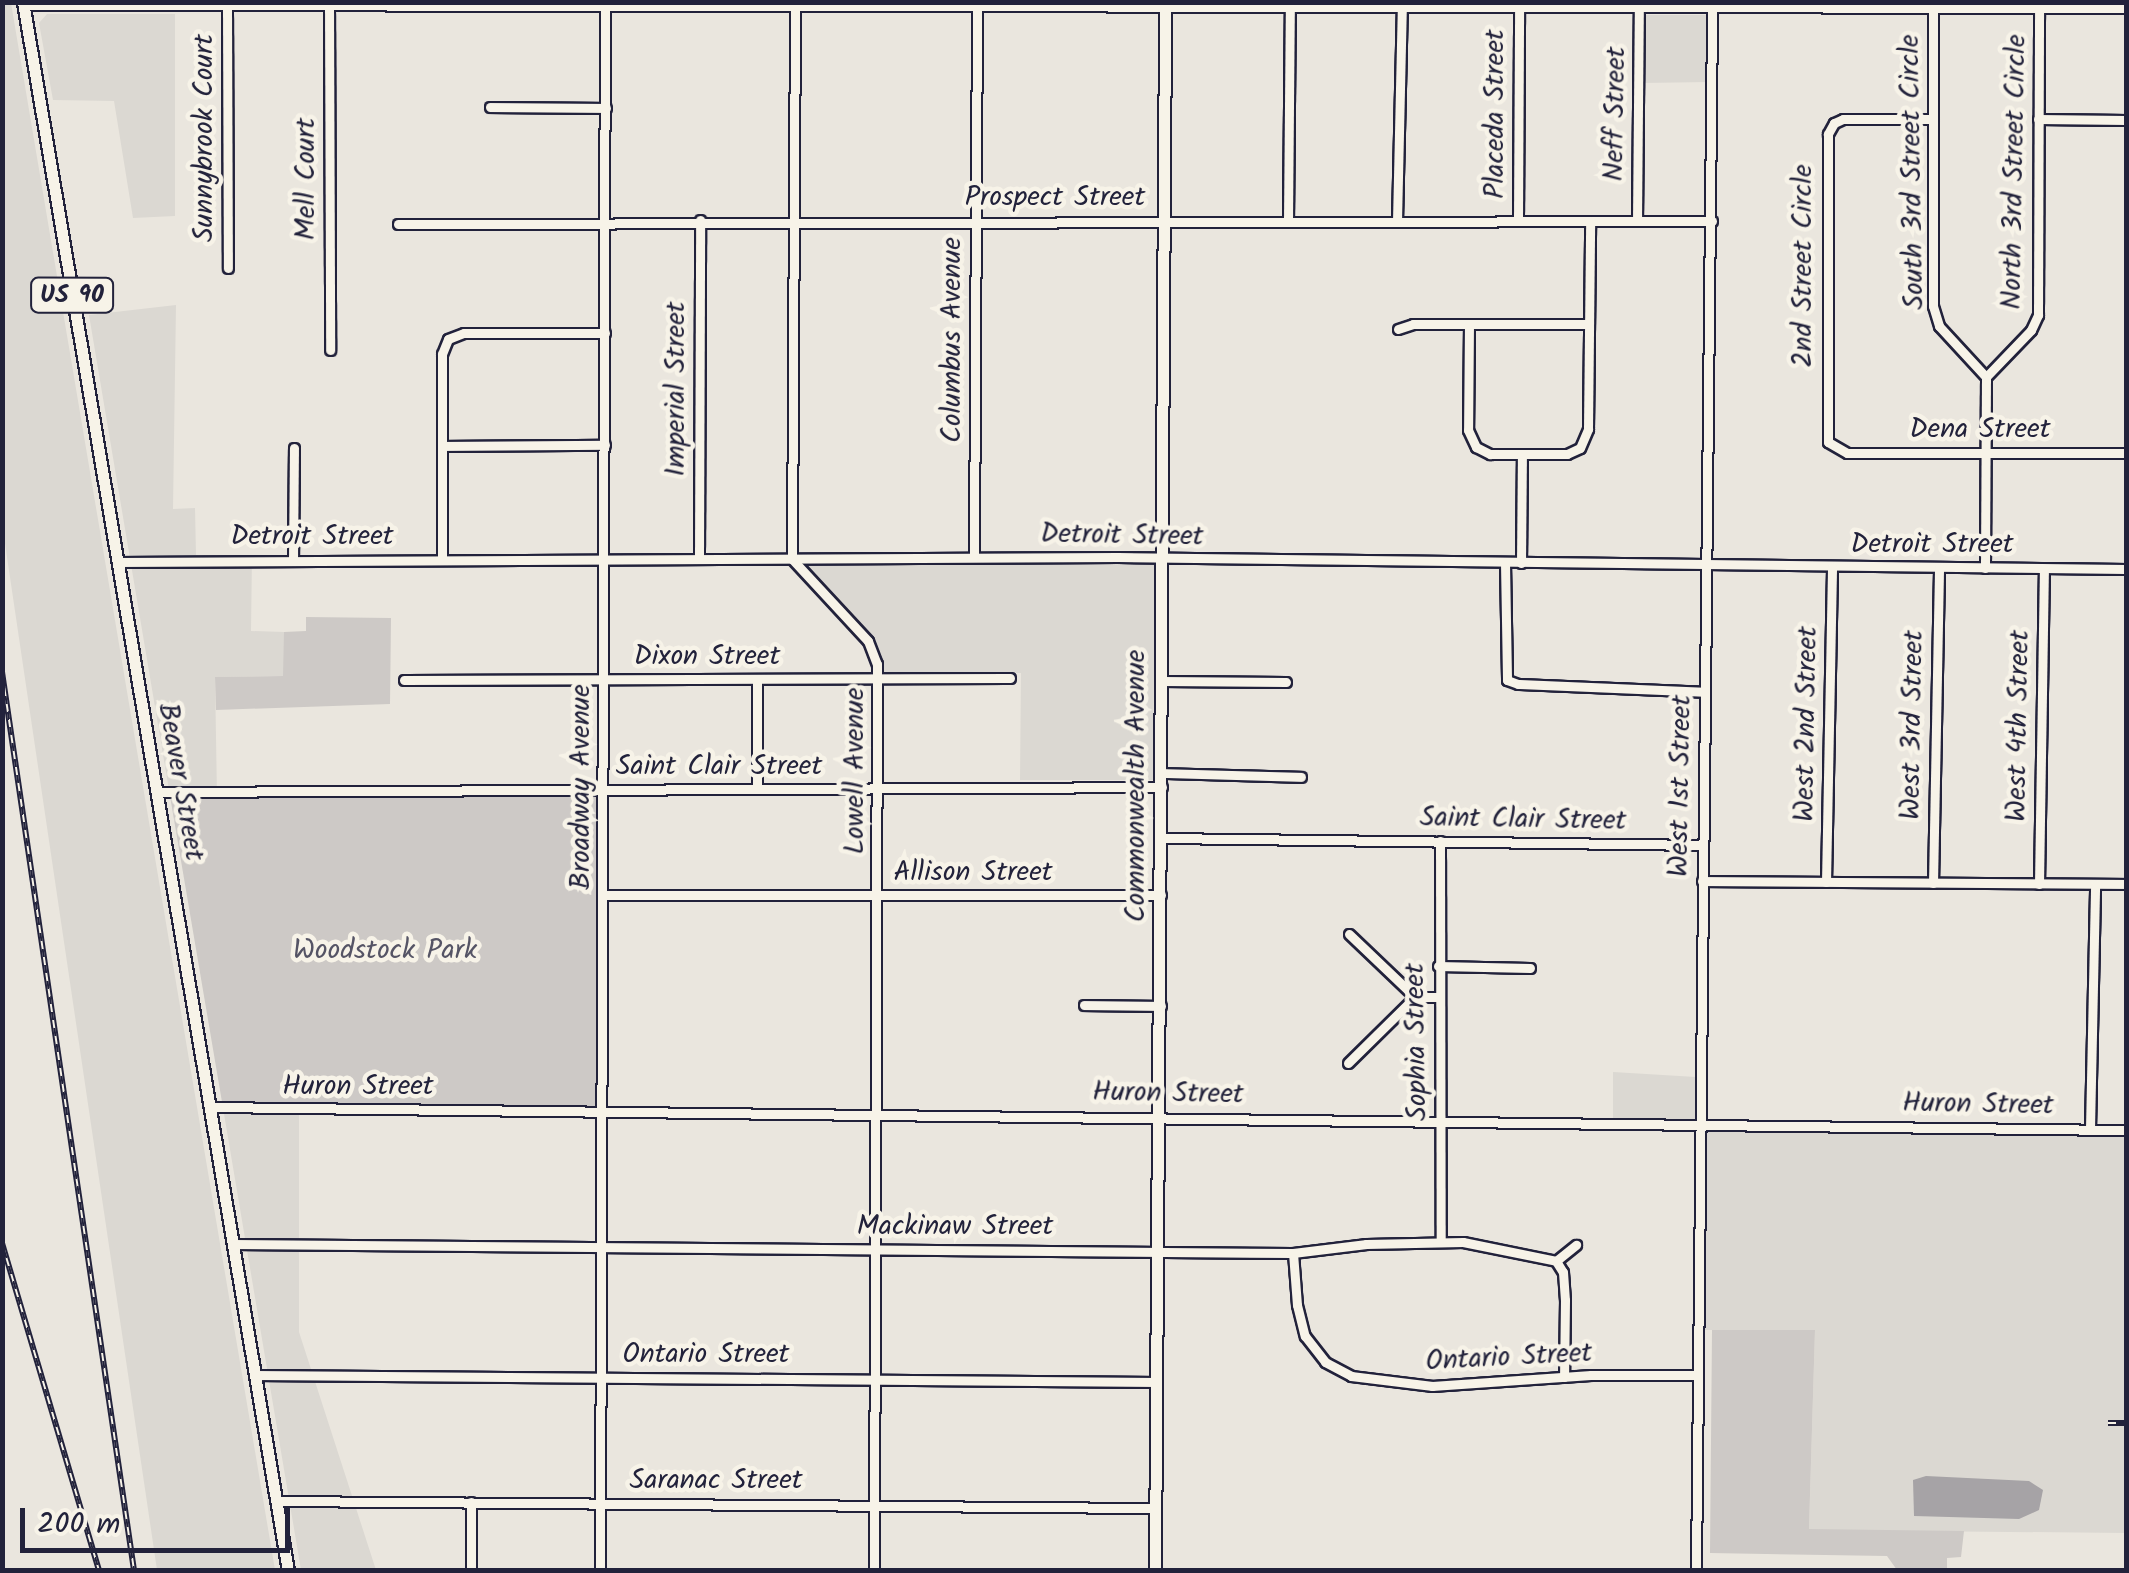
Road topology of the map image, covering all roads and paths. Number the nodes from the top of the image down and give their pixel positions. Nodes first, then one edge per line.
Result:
1 (23, 4) edge
2 (132, 4) edge
3 (240, 4) edge
4 (329, 4) edge
5 (447, 4) edge
6 (605, 4) edge
7 (795, 4) edge
8 (1423, 4) edge
9 (977, 5) edge
10 (1165, 5) edge
11 (1712, 5) edge
12 (1519, 6) junction
13 (227, 7) junction
14 (1290, 7) junction
15 (1402, 7) junction
16 (1639, 8) junction
17 (1933, 8) junction
18 (2039, 8) junction
19 (2126, 8) edge
20 (490, 107) dead end
21 (606, 108) junction
22 (1934, 120) junction
23 (2038, 120) junction
24 (2126, 120) edge
25 (700, 220) junction
26 (1164, 220) junction
27 (1288, 220) junction
28 (606, 221) junction
29 (793, 221) junction
30 (976, 221) junction
31 (1398, 221) junction
32 (1518, 221) junction
33 (1590, 221) junction
34 (1637, 221) junction
35 (1712, 221) junction
36 (398, 224) dead end
37 (228, 268) dead end
38 (1469, 324) junction
39 (1588, 324) junction
40 (1398, 329) dead end
41 (606, 333) junction
42 (330, 350) dead end
43 (1986, 377) junction
44 (605, 444) junction
45 (442, 446) junction
46 (294, 448) dead end
47 (1833, 449) joint
48 (1985, 453) junction
49 (2126, 453) edge
50 (1522, 454) junction
51 (974, 557) junction
52 (606, 558) junction
53 (699, 558) junction
54 (442, 559) junction
55 (792, 559) junction
56 (1163, 559) junction
57 (293, 560) junction
58 (117, 562) junction
59 (1505, 563) junction
60 (1521, 563) junction
61 (1708, 565) junction
62 (1832, 567) junction
63 (1938, 568) junction
64 (1986, 568) junction
65 (2044, 568) junction
66 (2126, 570) edge
67 (878, 678) junction
68 (1010, 678) dead end
69 (604, 679) junction
70 (404, 680) dead end
71 (757, 680) junction
72 (1162, 681) junction
73 (1286, 682) dead end
74 (1705, 692) junction
75 (1301, 777) dead end
76 (1162, 780) junction
77 (879, 788) junction
78 (605, 790) junction
79 (757, 790) junction
80 (156, 792) junction
81 (1162, 838) junction
82 (1440, 842) junction
83 (1703, 845) junction
84 (1702, 881) junction
85 (1826, 882) junction
86 (1933, 883) junction
87 (2039, 884) junction
88 (2095, 884) junction
89 (2126, 884) edge
90 (1161, 894) junction
91 (605, 895) junction
92 (880, 896) junction
93 (1350, 934) dead end
94 (1438, 966) junction
95 (1530, 968) dead end
96 (1415, 997) junction
97 (1438, 997) junction
98 (1084, 1005) dead end
99 (1161, 1006) junction
100 (1348, 1063) dead end
101 (210, 1107) junction
102 (604, 1112) junction
103 (878, 1114) junction
104 (1160, 1116) junction
105 (1439, 1121) junction
106 (1700, 1124) junction
107 (2090, 1130) junction
108 (2126, 1130) edge
109 (1440, 1242) junction
110 (232, 1244) junction
111 (1576, 1245) dead end
112 (603, 1246) junction
113 (878, 1249) junction
114 (1157, 1251) junction
115 (1293, 1253) junction
116 (1556, 1260) junction
117 (255, 1375) junction
118 (1696, 1375) junction
119 (1564, 1376) junction
120 (602, 1377) junction
121 (877, 1379) junction
122 (1157, 1382) junction
123 (276, 1501) junction
124 (471, 1502) junction
125 (601, 1502) junction
126 (875, 1505) junction
127 (1155, 1508) junction
128 (288, 1570) edge
129 (471, 1570) edge
130 (600, 1570) edge
131 (874, 1570) edge
132 (1154, 1570) edge
133 (1696, 1570) edge

1 - 2 street
1 - 58 main road, Beaver Street / US 90
2 - 13 street
3 - 4 street
3 - 13 street
4 - 5 street
4 - 42 street, Mell Court
5 - 6 street
6 - 7 street
6 - 21 street, Broadway Avenue
7 - 9 street
7 - 29 street
8 - 12 street
8 - 15 street
9 - 10 street
9 - 30 street, Columbus Avenue
10 - 14 street
10 - 26 main road, Commonwealth Avenue
11 - 16 street
11 - 17 street
11 - 35 street, West 1st Street
12 - 16 street
12 - 32 street, Placeda Street
13 - 37 street, Sunnybrook Court
14 - 15 street
14 - 27 street
15 - 31 street
16 - 34 street, Neff Street
17 - 18 street
17 - 22 street, South 3rd Street Circle
18 - 19 street
18 - 23 street, North 3rd Street Circle
20 - 21 street
21 - 28 street, Broadway Avenue
22 - 43 street, South 3rd Street Circle
22 - 47 street, 2nd Street Circle
23 - 24 street
23 - 43 street, North 3rd Street Circle
25 - 28 street, Prospect Street
25 - 29 street, Prospect Street
25 - 53 street, Imperial Street
26 - 27 street, Prospect Street
26 - 30 street, Prospect Street
26 - 56 main road, Commonwealth Avenue
27 - 31 street, Prospect Street
28 - 36 street, Prospect Street
28 - 41 street, Broadway Avenue
29 - 30 street, Prospect Street
29 - 55 street
30 - 51 street, Columbus Avenue
31 - 32 street, Prospect Street
32 - 33 street, Prospect Street
33 - 34 street, Prospect Street
33 - 39 street
34 - 35 street, Prospect Street
35 - 61 street, West 1st Street
38 - 39 street
38 - 40 street
38 - 50 street
39 - 50 street
41 - 44 street, Broadway Avenue
41 - 45 street
43 - 48 street
44 - 45 street
44 - 52 street, Broadway Avenue
45 - 54 street
46 - 57 street
47 - 48 street, Dena Street
48 - 49 street, Dena Street
48 - 64 street
50 - 60 street
51 - 55 street, Detroit Street
51 - 56 street, Detroit Street
52 - 53 street, Detroit Street
52 - 54 street, Detroit Street
52 - 69 street, Broadway Avenue
53 - 55 street, Detroit Street
54 - 57 street, Detroit Street
55 - 67 street, Lowell Avenue
56 - 59 street, Detroit Street
56 - 72 main road, Commonwealth Avenue
57 - 58 street, Detroit Street
58 - 80 main road, Beaver Street / US 90
59 - 60 street, Detroit Street
59 - 74 street
60 - 61 street, Detroit Street
61 - 62 street, Detroit Street
61 - 74 street, West 1st Street
62 - 63 street, Detroit Street
62 - 85 street, West 2nd Street
63 - 64 street, Detroit Street
63 - 86 street, West 3rd Street
64 - 65 street, Detroit Street
65 - 66 street, Detroit Street
65 - 87 street, West 4th Street
67 - 68 street, Dixon Street
67 - 71 street, Dixon Street
67 - 77 street, Lowell Avenue
69 - 70 street, Dixon Street
69 - 71 street, Dixon Street
69 - 78 street, Broadway Avenue
71 - 79 street
72 - 73 street
72 - 76 main road, Commonwealth Avenue
74 - 83 street, West 1st Street
75 - 76 street, Saint Clair Street
76 - 77 street, Saint Clair Street
76 - 81 main road, Commonwealth Avenue
77 - 79 street, Saint Clair Street
77 - 92 street, Lowell Avenue
78 - 79 street, Saint Clair Street
78 - 80 street, Saint Clair Street
78 - 91 street, Broadway Avenue
80 - 101 main road, Beaver Street / US 90
81 - 82 street, Saint Clair Street
81 - 90 main road, Commonwealth Avenue
82 - 83 street, Saint Clair Street
82 - 94 street, Sophia Street
83 - 84 street, West 1st Street
84 - 85 street
84 - 106 street, West 1st Street
85 - 86 street
86 - 87 street
87 - 88 street
88 - 89 street
88 - 107 street
90 - 92 street, Allison Street
90 - 99 main road, Commonwealth Avenue
91 - 92 street, Allison Street
91 - 102 street, Broadway Avenue
92 - 103 street, Lowell Avenue
93 - 96 street
94 - 95 street
94 - 97 street, Sophia Street
96 - 97 street
96 - 100 street
97 - 105 street, Sophia Street
98 - 99 street
99 - 104 main road, Commonwealth Avenue
101 - 102 street, Huron Street
101 - 110 main road, Beaver Street / US 90
102 - 103 street, Huron Street
102 - 112 street, Broadway Avenue
103 - 104 street, Huron Street
103 - 113 street, Lowell Avenue
104 - 105 street, Huron Street
104 - 114 main road, Commonwealth Avenue
105 - 106 street, Huron Street
105 - 109 street, Sophia Street
106 - 107 street, Huron Street
106 - 118 street, West 1st Street
107 - 108 street, Huron Street
109 - 115 street, Mackinaw Street
109 - 116 street, Mackinaw Street
110 - 112 street, Mackinaw Street
110 - 117 main road, Beaver Street / US 90
111 - 116 street
112 - 113 street, Mackinaw Street
112 - 120 street, Broadway Avenue
113 - 114 street, Mackinaw Street
113 - 121 street, Lowell Avenue
114 - 115 street, Mackinaw Street
114 - 122 main road, Commonwealth Avenue
115 - 119 street, Ontario Street
116 - 119 street
117 - 120 street, Ontario Street
117 - 123 main road, Beaver Street / US 90
118 - 119 street, Ontario Street
118 - 133 street, West 1st Street
120 - 121 street, Ontario Street
120 - 125 street, Broadway Avenue
121 - 122 street, Ontario Street
121 - 126 street, Lowell Avenue
122 - 127 main road, Commonwealth Avenue
123 - 124 street, Saranac Street
123 - 128 main road, Beaver Street / US 90
124 - 125 street, Saranac Street
124 - 129 street
125 - 126 street, Saranac Street
125 - 130 street, Broadway Avenue
126 - 127 street, Saranac Street
126 - 131 street, Lowell Avenue
127 - 132 main road, Commonwealth Avenue

